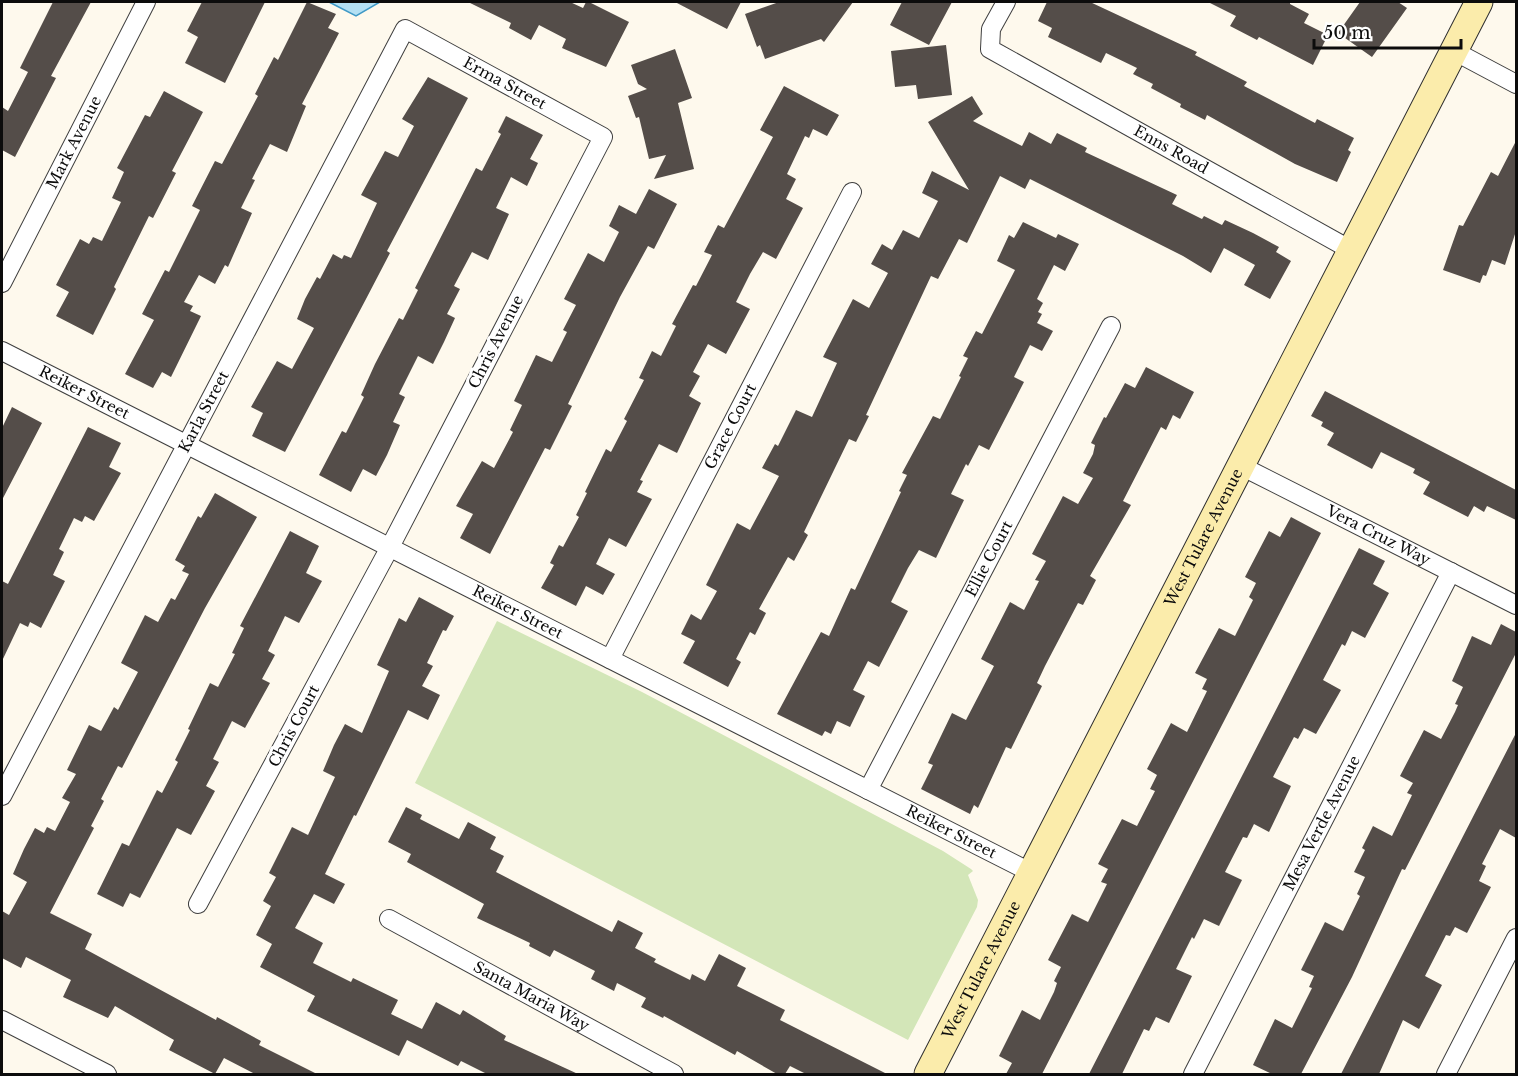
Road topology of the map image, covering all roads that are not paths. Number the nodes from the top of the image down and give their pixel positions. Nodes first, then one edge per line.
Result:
1 (146, 2) edge
2 (1006, 2) edge
3 (1479, 2) edge
4 (405, 29) joint
5 (1454, 51) junction
6 (1516, 84) edge
7 (603, 136) joint
8 (852, 192) dead end
9 (1351, 250) junction
10 (2, 283) edge
11 (1111, 327) dead end
12 (2, 351) edge
13 (187, 445) junction
14 (1241, 465) junction
15 (390, 548) junction
16 (1451, 572) junction
17 (1516, 605) edge
18 (610, 659) junction
19 (868, 790) junction
20 (2, 796) edge
21 (1032, 873) junction
22 (198, 904) dead end
23 (389, 919) dead end
24 (1516, 938) edge
25 (2, 1020) edge
26 (107, 1074) edge
27 (674, 1074) edge
28 (928, 1074) edge
29 (1193, 1074) edge
30 (1446, 1074) edge

1 - 10 street, Mark Avenue
2 - 9 street, Enns Road
3 - 5 street, West Tulare Avenue
4 - 7 street, Erma Street
4 - 13 street, Karla Street
5 - 6 street
5 - 9 street, West Tulare Avenue
7 - 15 street, Chris Avenue
8 - 18 street, Grace Court
9 - 14 street, West Tulare Avenue
11 - 19 street, Ellie Court
12 - 13 street, Reiker Street
13 - 15 street, Reiker Street
13 - 20 street, Karla Street
14 - 16 street, Vera Cruz Way
14 - 21 street, West Tulare Avenue
15 - 18 street, Reiker Street
15 - 22 street, Chris Court
16 - 17 street, Vera Cruz Way
16 - 29 street, Mesa Verde Avenue
18 - 19 street, Reiker Street
19 - 21 street, Reiker Street
21 - 28 street, West Tulare Avenue
23 - 27 street, Santa Maria Way
24 - 30 street
25 - 26 street

